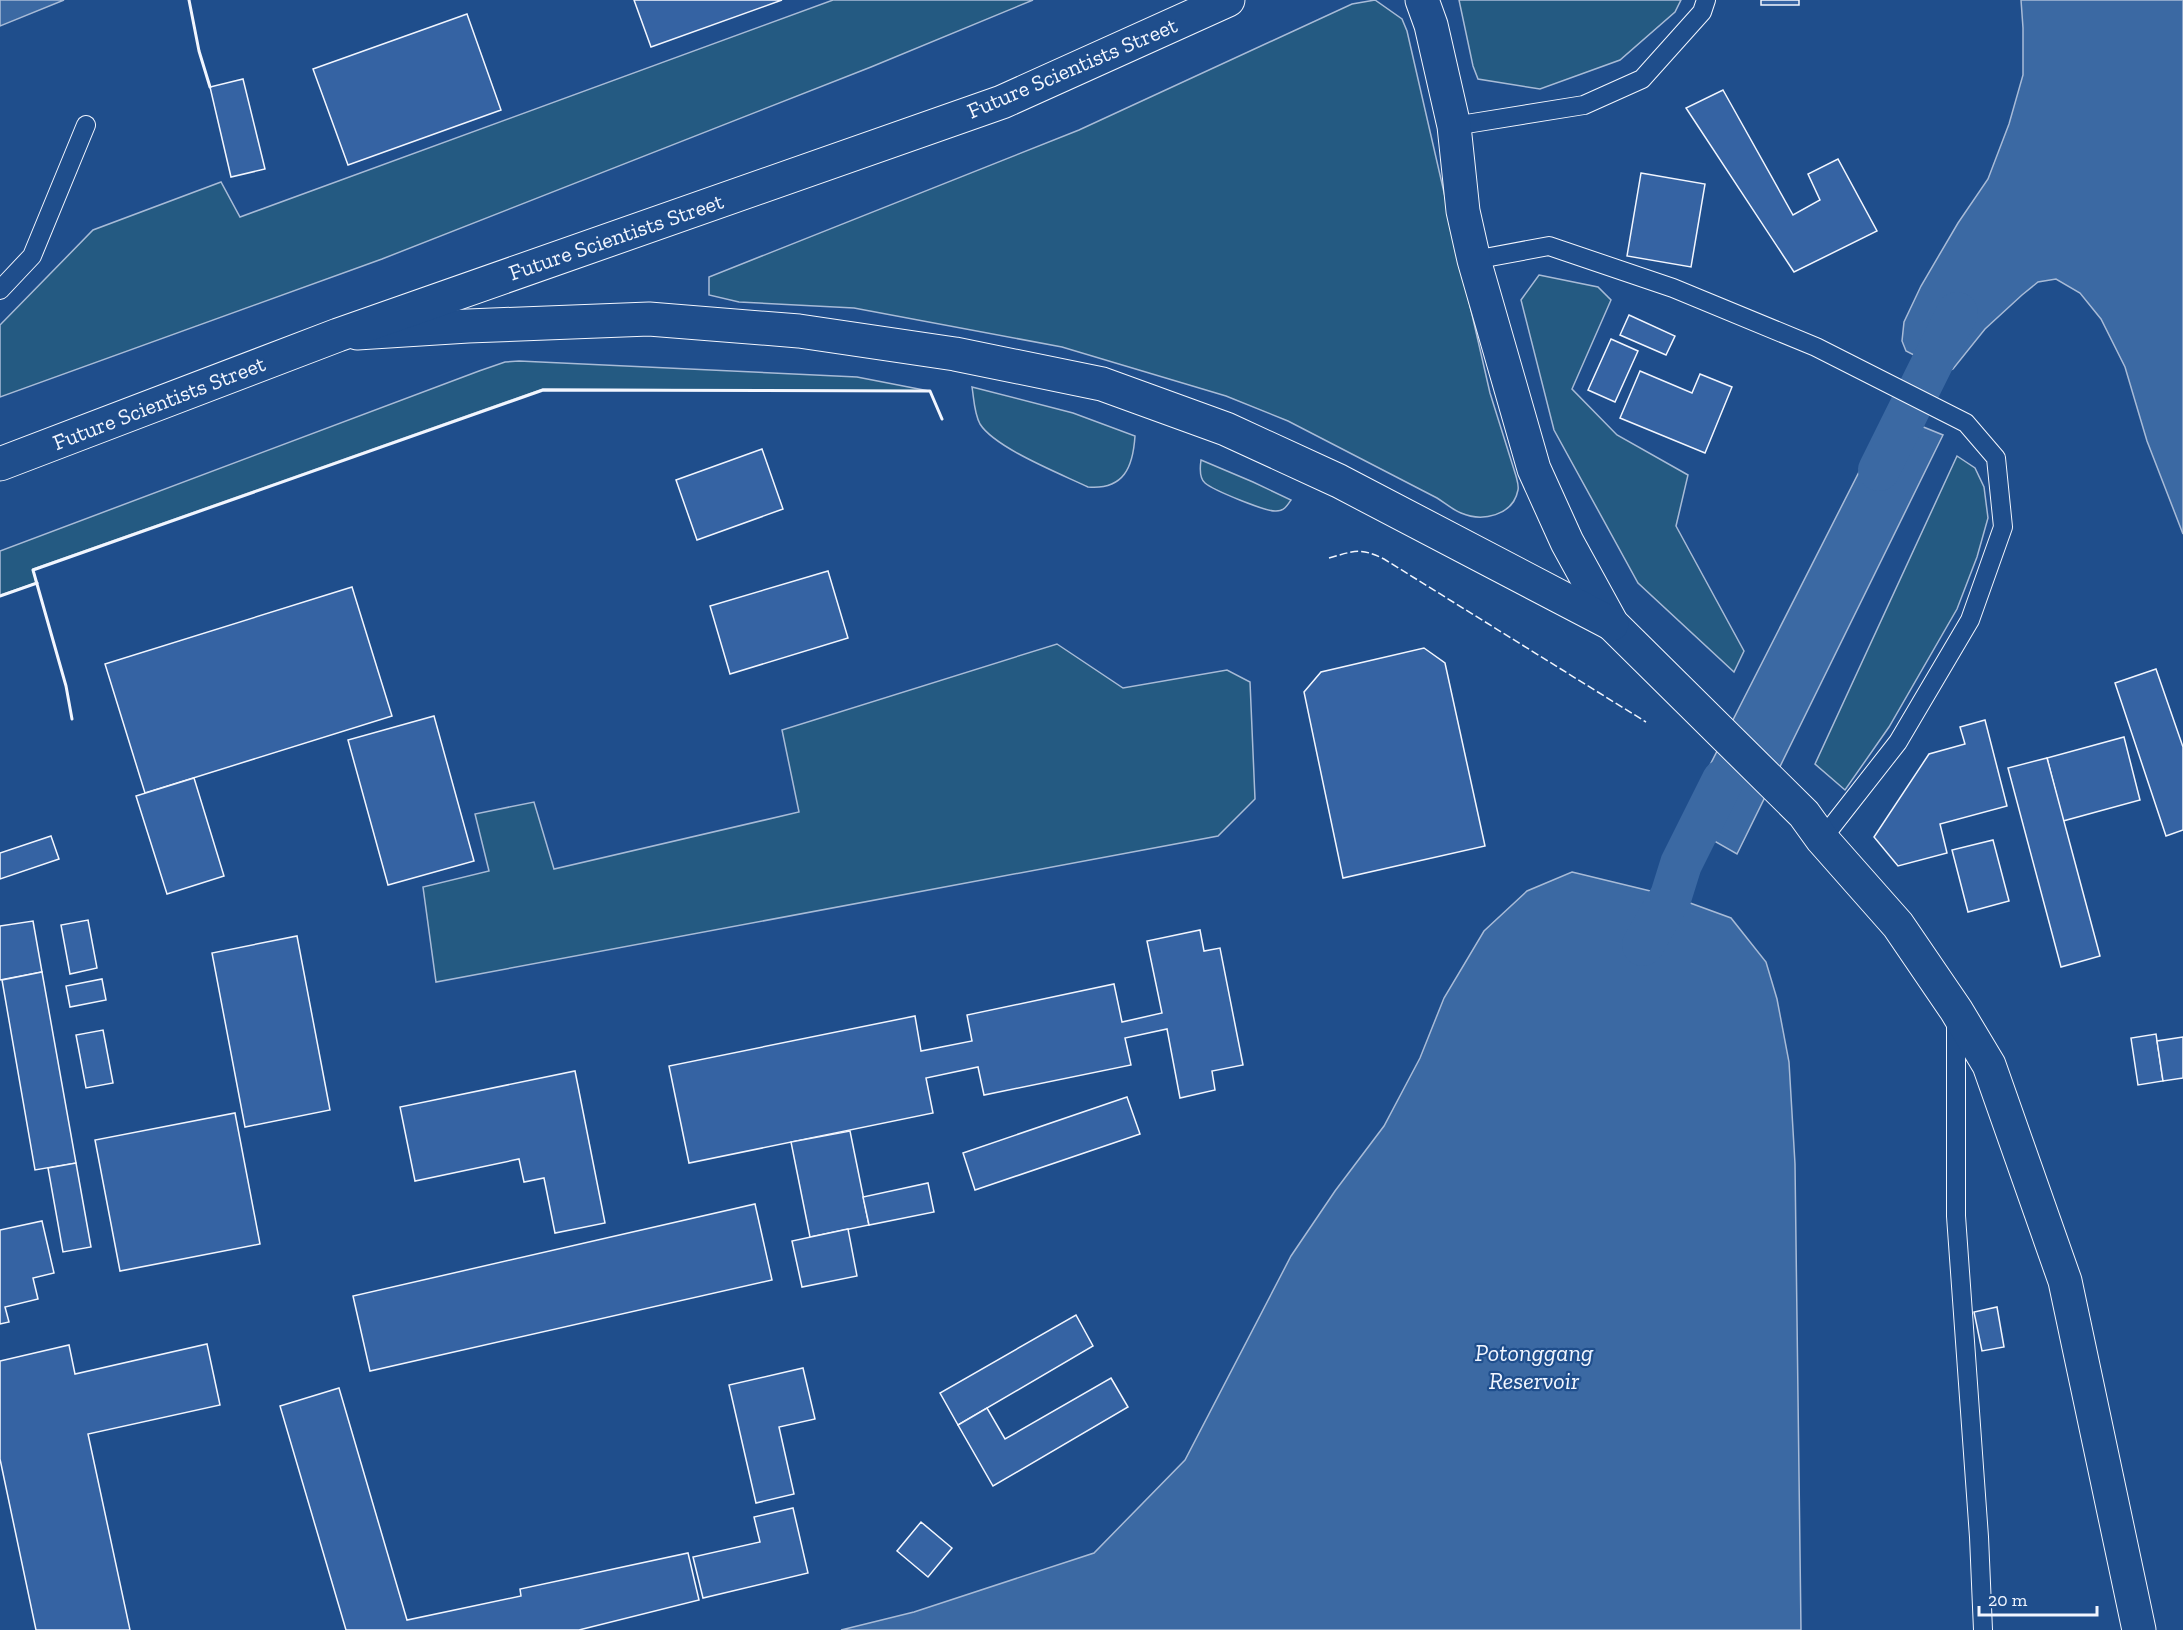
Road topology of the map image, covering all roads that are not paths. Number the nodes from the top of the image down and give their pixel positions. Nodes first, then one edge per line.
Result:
1 (1228, 0) edge
2 (1422, 0) edge
3 (1706, 0) edge
4 (86, 125) dead end
5 (1454, 126) junction
6 (1474, 260) junction
7 (0, 290) edge
8 (338, 335) junction
9 (0, 464) edge
10 (1612, 624) junction
11 (1813, 827) junction
12 (1956, 1010) junction
13 (1983, 1630) edge
14 (2139, 1630) edge

1 - 8 main road, Future Scientists Street
2 - 5 main road
3 - 5 lane
4 - 7 lane
5 - 6 main road
6 - 10 main road
6 - 11 lane
8 - 9 main road, Future Scientists Street
8 - 10 main road
10 - 11 main road
11 - 12 main road
12 - 13 lane
12 - 14 main road

